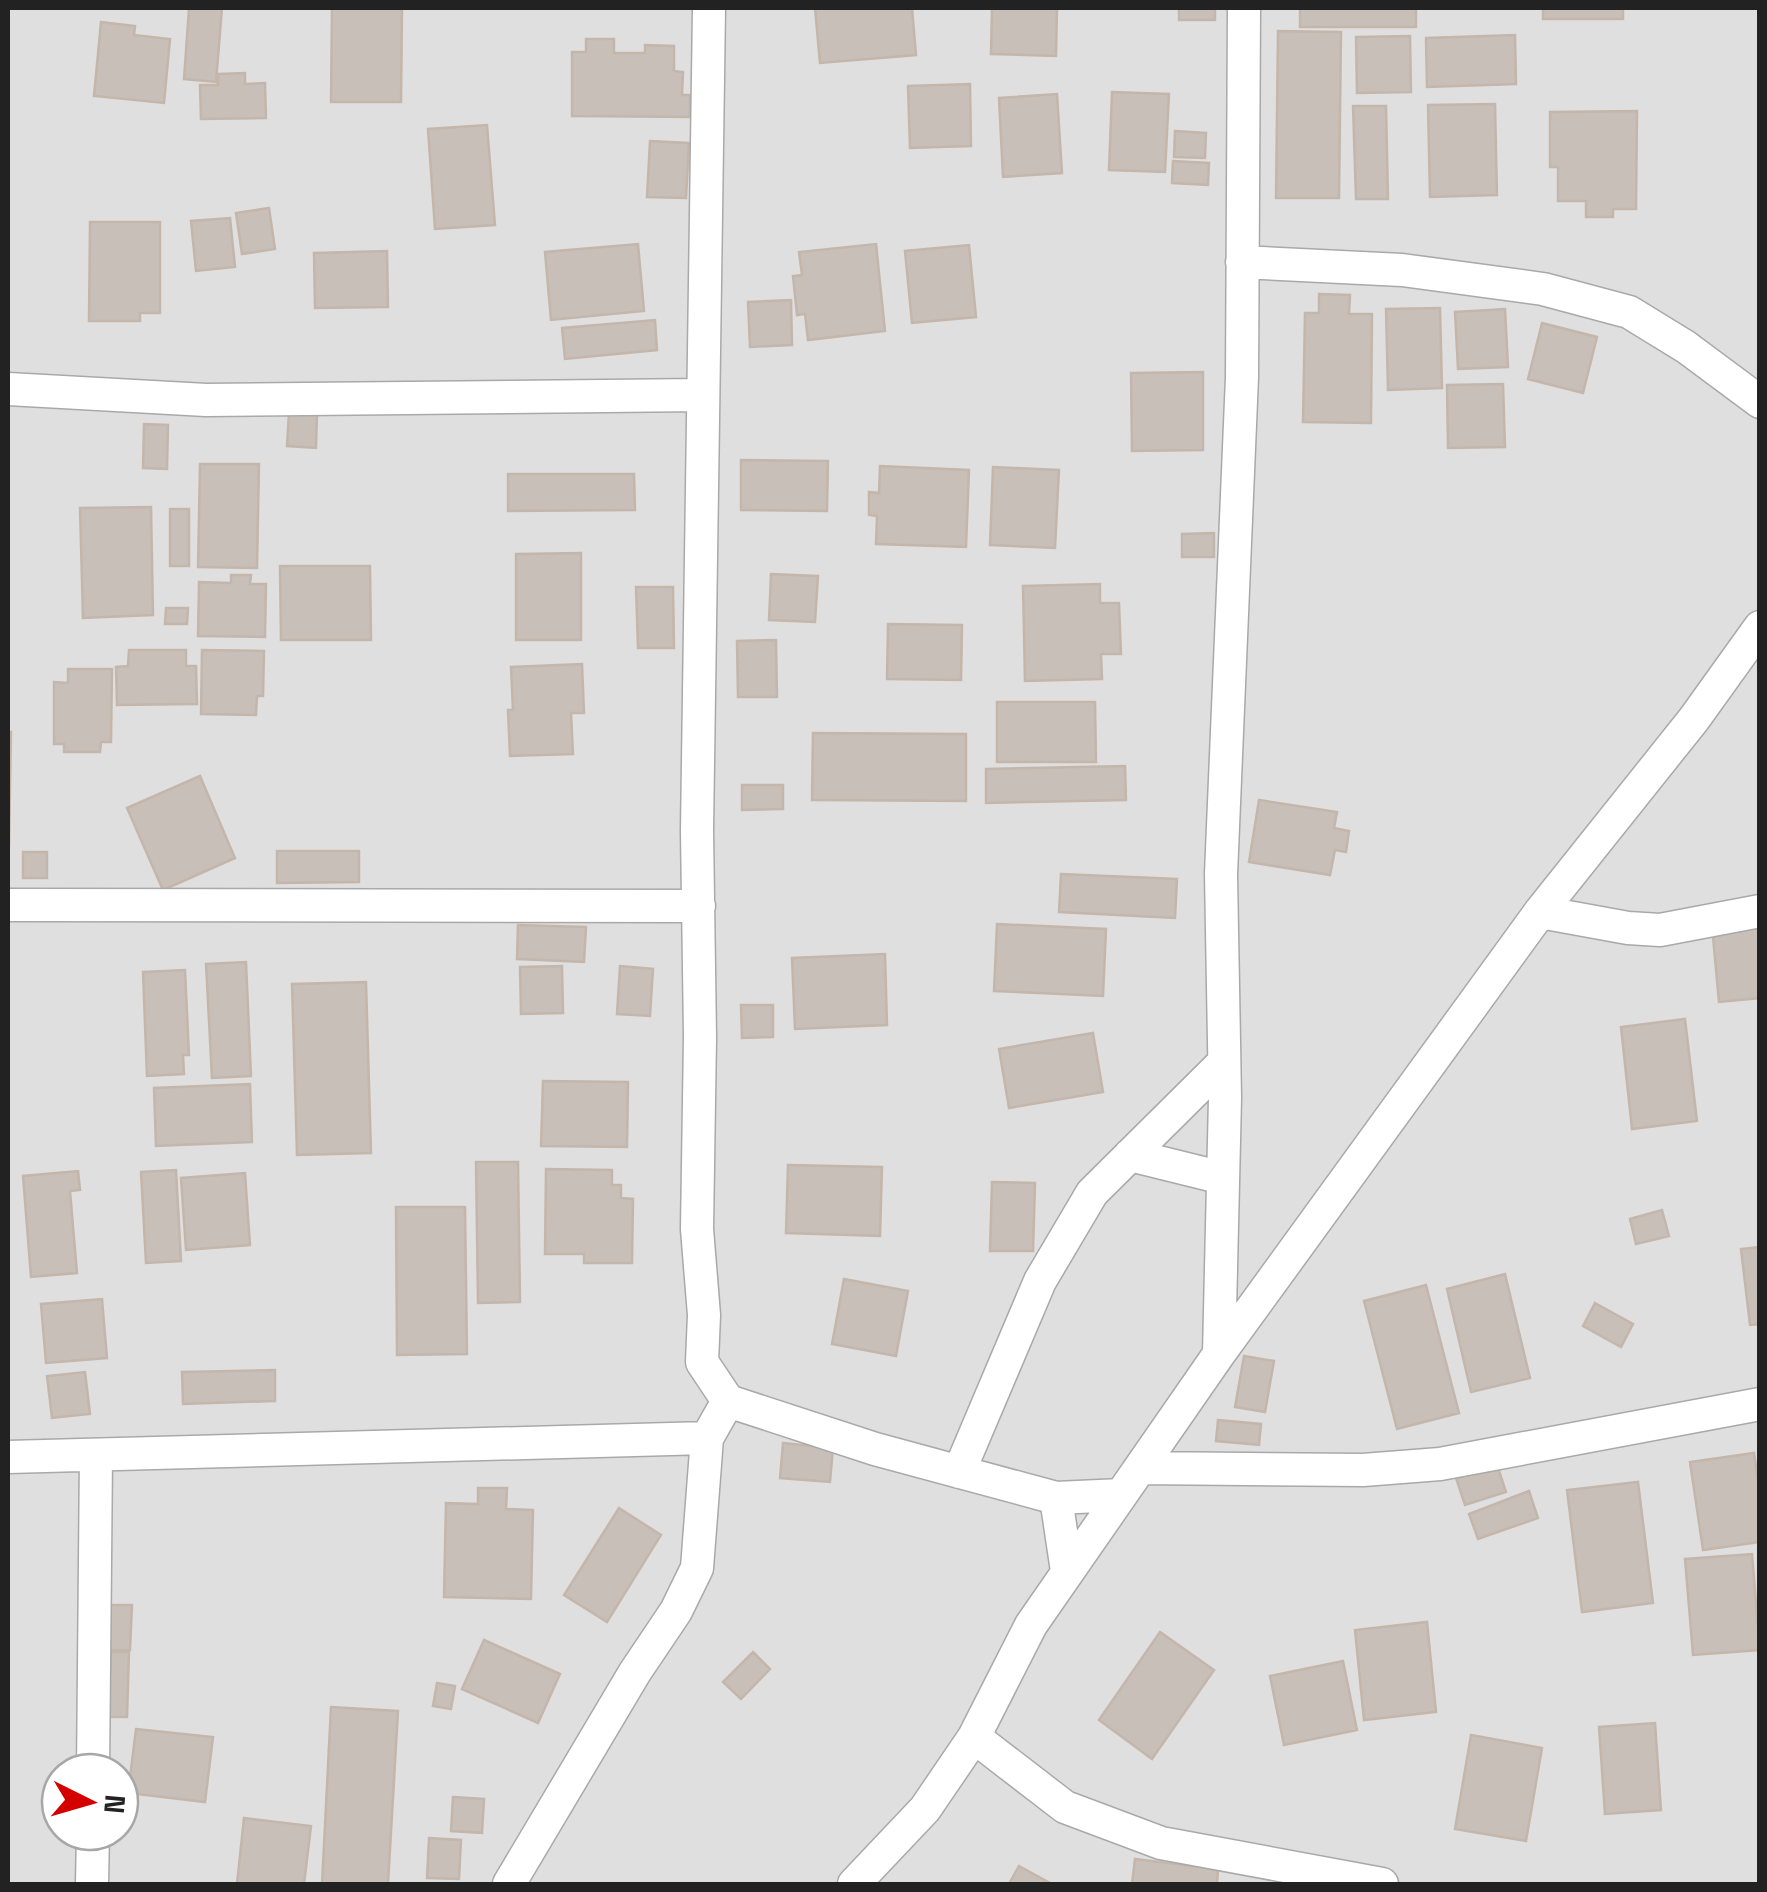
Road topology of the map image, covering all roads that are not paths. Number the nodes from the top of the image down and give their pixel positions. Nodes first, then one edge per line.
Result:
1 (709, 8) edge
2 (1244, 8) edge
3 (1242, 262) junction
4 (8, 389) edge
5 (702, 395) junction
6 (1760, 402) edge
7 (1760, 627) edge
8 (8, 905) edge
9 (699, 906) junction
10 (1760, 911) edge
11 (1540, 912) junction
12 (1224, 1062) junction
13 (1130, 1155) junction
14 (1223, 1178) junction
15 (1218, 1354) junction
16 (728, 1401) junction
17 (1760, 1404) edge
18 (707, 1438) junction
19 (96, 1455) junction
20 (8, 1457) edge
21 (1140, 1468) junction
22 (960, 1472) junction
23 (1121, 1495) junction
24 (1056, 1498) junction
25 (1068, 1571) junction
26 (974, 1738) junction
27 (93, 1752) edge
28 (93, 1852) edge
29 (92, 1884) edge
30 (509, 1884) edge
31 (854, 1884) edge
32 (1382, 1884) edge

1 - 5 street
2 - 3 street
3 - 6 street
3 - 12 street
4 - 5 street
5 - 9 street
7 - 11 street
8 - 9 street
9 - 16 street
10 - 11 street
11 - 15 street
12 - 13 street
12 - 14 street
13 - 14 street
13 - 22 street
14 - 15 street
15 - 21 street
16 - 18 street
16 - 22 street
17 - 21 street
18 - 19 street
18 - 30 street
19 - 20 street
19 - 27 street
21 - 23 street
22 - 24 street
23 - 24 street
23 - 25 street
24 - 25 street
25 - 26 street
26 - 31 street
26 - 32 street
28 - 29 street

